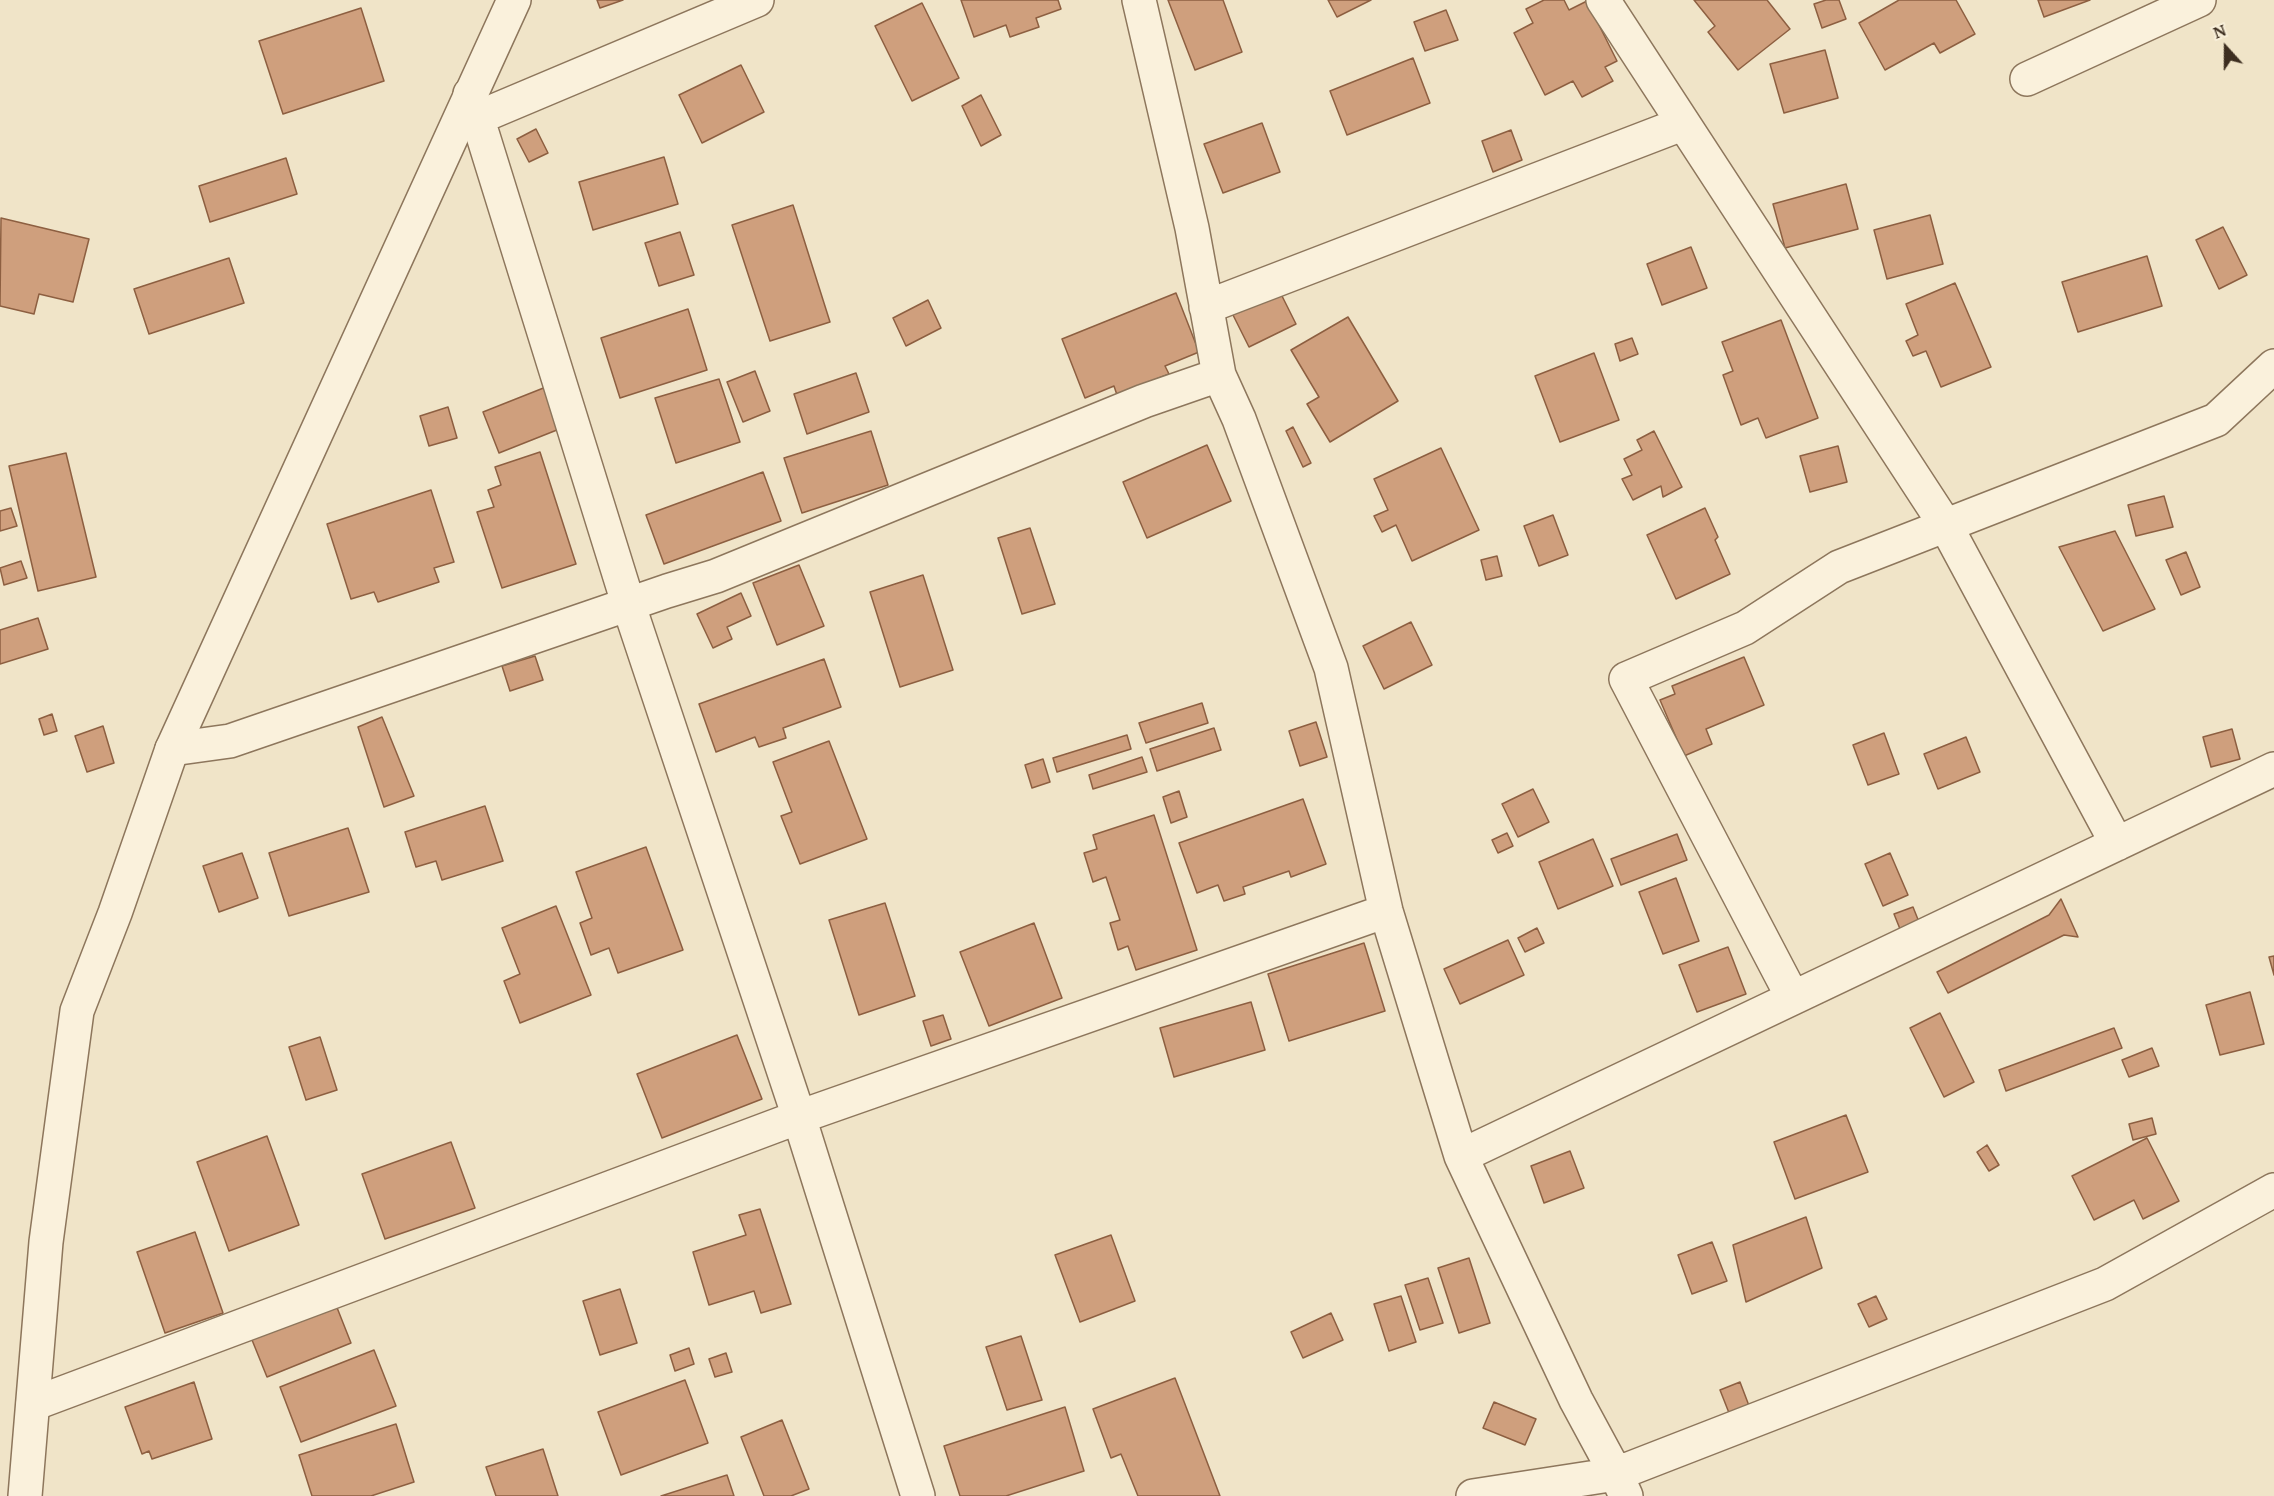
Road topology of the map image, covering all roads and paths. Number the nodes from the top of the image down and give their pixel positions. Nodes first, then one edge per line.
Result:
1 (513, 0) edge
2 (757, 0) edge
3 (1139, 0) edge
4 (1603, 0) edge
5 (2199, 0) edge
6 (2027, 79) dead end
7 (474, 106) junction
8 (1682, 124) junction
9 (1206, 307) junction
10 (2274, 366) edge
11 (1219, 375) junction
12 (1946, 526) junction
13 (629, 606) junction
14 (172, 749) junction
15 (2274, 769) edge
16 (2117, 844) junction
17 (1386, 911) junction
18 (1793, 998) junction
19 (799, 1117) junction
20 (1461, 1156) junction
21 (2274, 1190) edge
22 (33, 1404) junction
23 (1621, 1485) edge
24 (25, 1496) edge
25 (918, 1496) edge
26 (1473, 1496) edge

1 - 7 street
2 - 7 street
3 - 9 street
4 - 8 street
5 - 6 street
7 - 13 street
7 - 14 street
8 - 9 street
8 - 12 street
9 - 11 street
10 - 12 street
11 - 13 street
11 - 17 street
12 - 16 street
12 - 18 street
13 - 14 street
13 - 19 street
14 - 22 street
15 - 16 street
16 - 18 street
17 - 19 street
17 - 20 street
18 - 20 street
19 - 22 street
19 - 25 street
20 - 23 street
21 - 23 street
22 - 24 street
23 - 26 street

